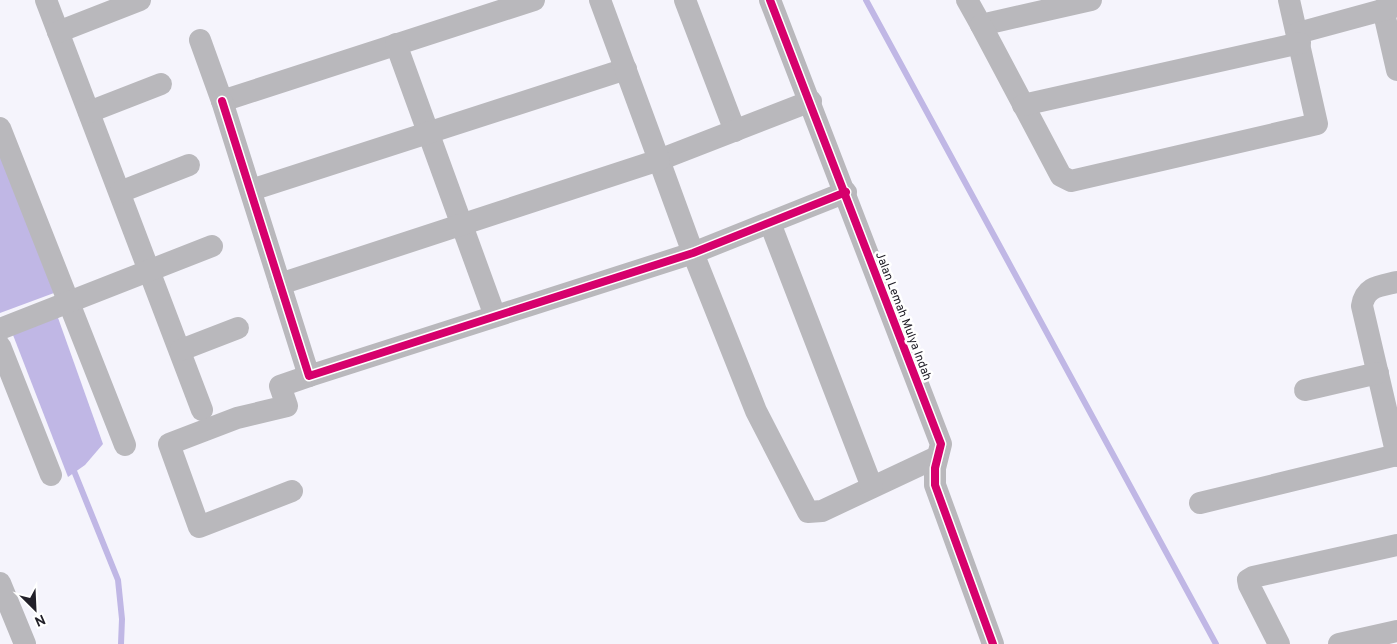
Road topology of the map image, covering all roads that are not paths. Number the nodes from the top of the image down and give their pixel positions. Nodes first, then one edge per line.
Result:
1 (46, 0) edge
2 (534, 0) edge
3 (600, 0) edge
4 (685, 0) edge
5 (770, 0) edge
6 (967, 0) edge
7 (1090, 0) edge
8 (1289, 0) edge
9 (138, 1) edge
10 (1390, 7) edge
11 (981, 25) junction
12 (58, 32) junction
13 (1299, 38) junction
14 (200, 40) dead end
15 (396, 44) junction
16 (626, 69) junction
17 (1397, 70) edge
18 (161, 84) dead end
19 (222, 100) junction
20 (811, 101) junction
21 (1023, 105) junction
22 (89, 112) junction
23 (0, 128) edge
24 (735, 131) junction
25 (428, 133) junction
26 (659, 160) junction
27 (189, 165) dead end
28 (250, 190) junction
29 (120, 192) junction
30 (846, 192) junction
31 (770, 223) junction
32 (462, 224) junction
33 (212, 246) dead end
34 (693, 253) junction
35 (150, 270) junction
36 (1397, 282) edge
37 (280, 284) junction
38 (68, 302) junction
39 (496, 316) junction
40 (238, 328) dead end
41 (0, 329) edge
42 (0, 346) edge
43 (181, 350) junction
44 (1378, 373) junction
45 (308, 376) junction
46 (1305, 390) dead end
47 (202, 410) dead end
48 (124, 445) dead end
49 (1397, 456) edge
50 (937, 457) junction
51 (51, 475) dead end
52 (872, 488) junction
53 (292, 491) dead end
54 (1200, 502) dead end
55 (1397, 544) edge
56 (0, 583) edge
57 (1397, 631) edge
58 (25, 644) edge
59 (993, 644) edge
60 (1279, 644) edge
61 (1339, 644) edge

1 - 12 street
2 - 15 street
3 - 16 street
4 - 24 street
5 - 20 street, Jalan Lemah Mulya Indah
6 - 11 street
7 - 11 street
8 - 13 street
9 - 12 street
10 - 13 street
10 - 17 street
11 - 21 street
12 - 22 street
13 - 21 street
13 - 21 street
14 - 19 street
15 - 19 street
15 - 25 street
16 - 25 street
16 - 26 street
18 - 22 street
19 - 28 street
20 - 24 street
20 - 30 street, Jalan Lemah Mulya Indah
22 - 29 street
23 - 38 street
24 - 26 street
25 - 28 street
25 - 32 street
26 - 32 street
26 - 34 street
27 - 29 street
28 - 37 street
29 - 35 street
30 - 31 street
30 - 50 street, Jalan Lemah Mulya Indah
31 - 34 street
31 - 52 street
32 - 37 street
32 - 39 street
33 - 35 street
34 - 39 street
34 - 52 street
35 - 38 street
35 - 43 street
36 - 44 street
37 - 45 street
38 - 41 street
38 - 48 street
39 - 45 street
40 - 43 street
42 - 51 street
43 - 47 street
44 - 46 street
44 - 49 street
45 - 53 street
49 - 54 street
50 - 52 street
50 - 59 street, Jalan Lemah Mulya Indah
55 - 60 street
56 - 58 street
57 - 61 street

